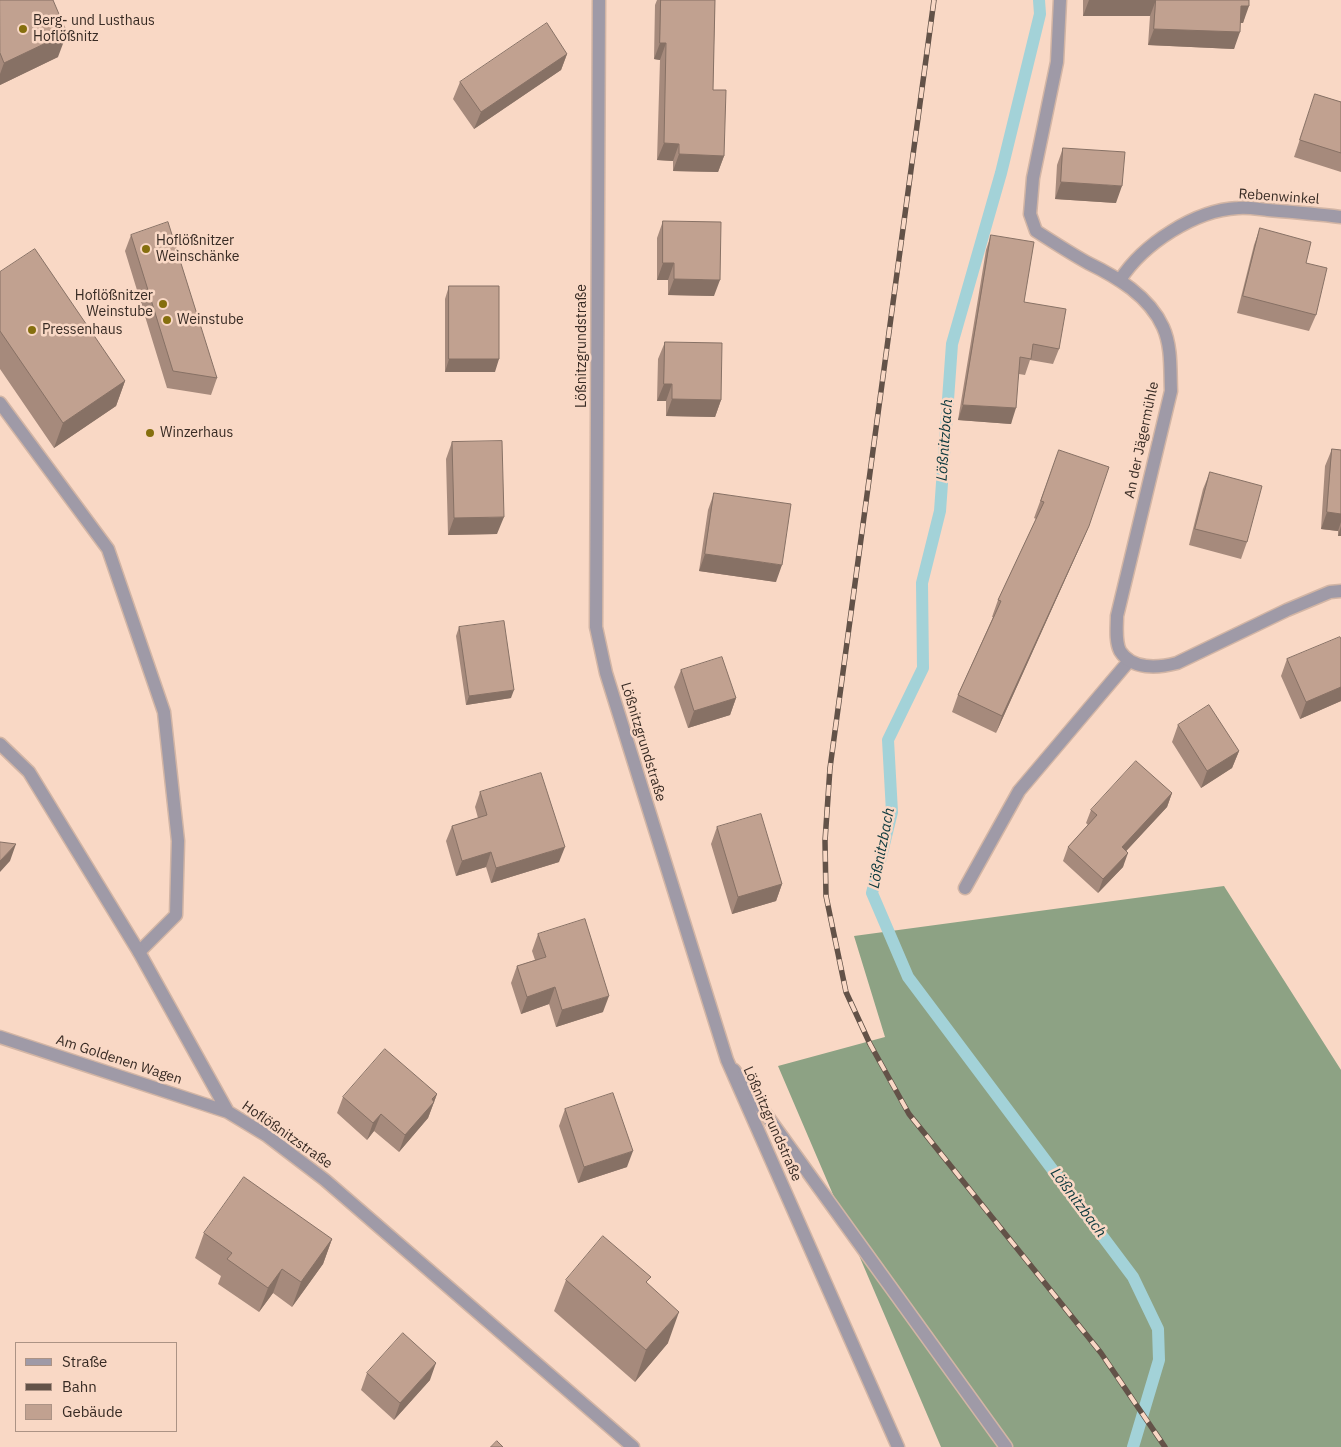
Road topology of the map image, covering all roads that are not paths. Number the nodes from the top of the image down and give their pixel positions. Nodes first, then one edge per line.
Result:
1 (598, 0) edge
2 (1060, 0) edge
3 (1341, 217) edge
4 (1120, 280) junction
5 (0, 403) edge
6 (1341, 591) edge
7 (1129, 661) junction
8 (0, 744) edge
9 (965, 888) dead end
10 (140, 952) junction
11 (0, 1037) edge
12 (727, 1060) junction
13 (228, 1112) junction
14 (633, 1447) edge
15 (898, 1447) edge
16 (1006, 1447) edge

1 - 12 street, Lößnitzgrundstraße
2 - 4 street, An der Jägermühle
3 - 4 street, Rebenwinkel
4 - 7 street, An der Jägermühle
5 - 10 street
6 - 7 street
7 - 9 street
8 - 10 street, Hoflößnitzstraße
10 - 13 street, Hoflößnitzstraße
11 - 13 street, Am Goldenen Wagen
12 - 15 street, Lößnitzgrundstraße
12 - 16 street
13 - 14 street, Hoflößnitzstraße

